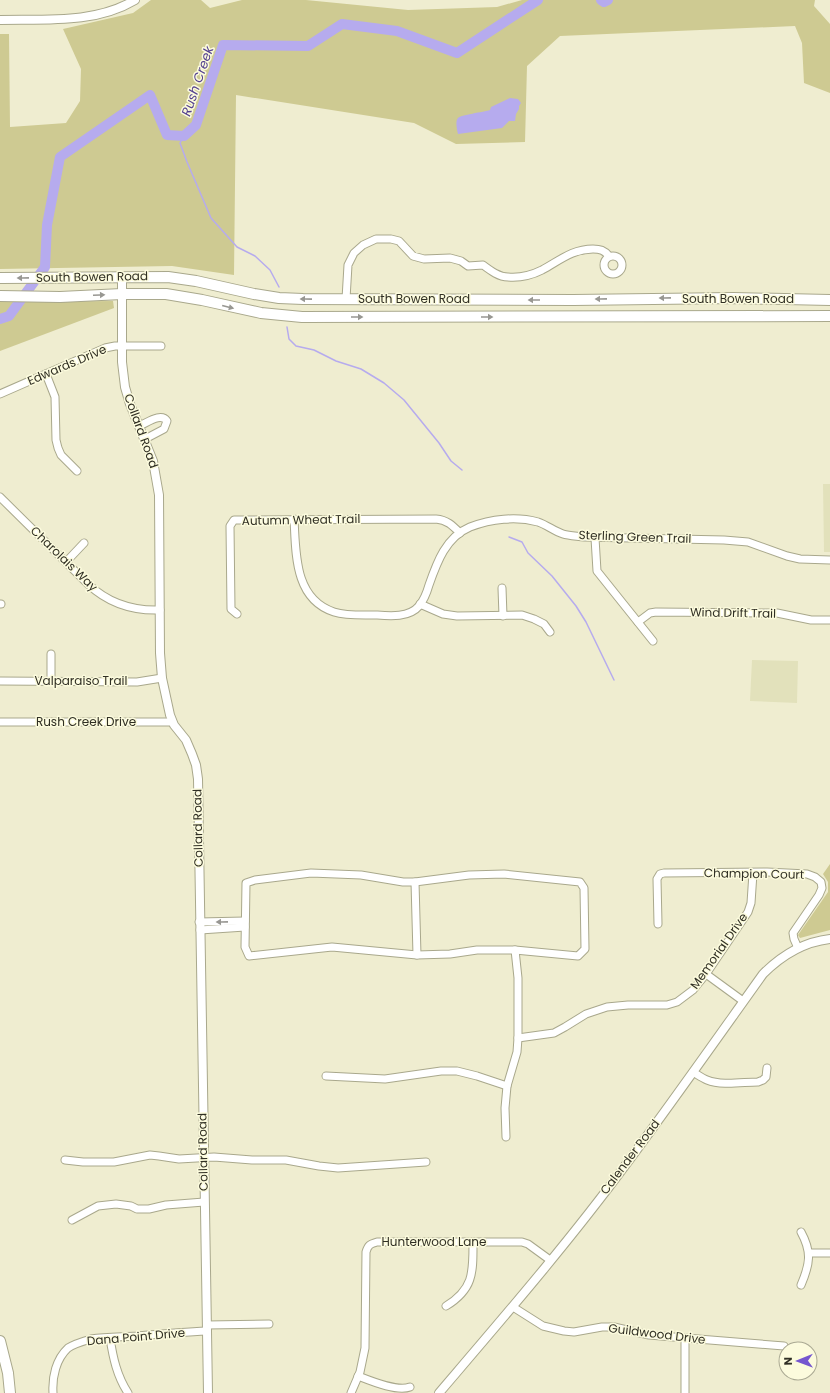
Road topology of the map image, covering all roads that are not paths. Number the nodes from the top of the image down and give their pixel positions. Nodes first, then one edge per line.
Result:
1 (135, 0) edge
2 (0, 20) edge
3 (609, 256) dead end
4 (0, 278) edge
5 (122, 278) junction
6 (122, 294) junction
7 (0, 296) edge
8 (733, 298) junction
9 (346, 299) junction
10 (573, 300) junction
11 (830, 300) edge
12 (732, 315) junction
13 (830, 316) edge
14 (573, 317) junction
15 (122, 345) junction
16 (161, 346) dead end
17 (46, 374) junction
18 (0, 394) edge
19 (139, 426) junction
20 (144, 439) junction
21 (77, 471) dead end
22 (0, 497) edge
23 (294, 519) junction
24 (460, 533) junction
25 (596, 538) junction
26 (84, 543) dead end
27 (830, 560) edge
28 (66, 562) junction
29 (502, 588) dead end
30 (420, 604) junction
31 (160, 610) junction
32 (237, 614) dead end
33 (503, 616) junction
34 (830, 620) edge
35 (638, 622) junction
36 (550, 632) dead end
37 (653, 641) dead end
38 (51, 654) dead end
39 (162, 678) junction
40 (51, 680) junction
41 (0, 681) edge
42 (0, 722) edge
43 (172, 722) junction
44 (752, 872) junction
45 (415, 882) junction
46 (245, 924) junction
47 (658, 924) dead end
48 (200, 926) junction
49 (830, 940) edge
50 (798, 948) junction
51 (515, 950) junction
52 (417, 955) junction
53 (706, 974) junction
54 (743, 1002) junction
55 (518, 1038) junction
56 (767, 1068) dead end
57 (693, 1072) junction
58 (326, 1076) dead end
59 (507, 1086) junction
60 (506, 1137) dead end
61 (204, 1158) junction
62 (65, 1160) dead end
63 (426, 1162) dead end
64 (204, 1202) junction
65 (72, 1220) dead end
66 (801, 1232) dead end
67 (473, 1242) junction
68 (809, 1253) junction
69 (830, 1253) edge
70 (550, 1260) junction
71 (801, 1285) dead end
72 (446, 1306) dead end
73 (513, 1307) junction
74 (269, 1324) dead end
75 (207, 1328) junction
76 (110, 1338) junction
77 (685, 1338) junction
78 (0, 1342) edge
79 (778, 1346) edge
80 (358, 1376) junction
81 (410, 1387) dead end
82 (10, 1393) edge
83 (53, 1393) edge
84 (128, 1393) edge
85 (208, 1393) edge
86 (351, 1393) edge
87 (439, 1393) edge
88 (685, 1393) edge

1 - 2 street
3 - 9 street
5 -> 4 main road, South Bowen Road
5 - 6 street, Collard Road
9 -> 5 main road, South Bowen Road
7 -> 6 main road, South Bowen Road
6 -> 14 main road, South Bowen Road
6 - 15 street, Collard Road
8 -> 10 main road, South Bowen Road
8 - 11 main road, South Bowen Road
8 - 12 main road
10 -> 9 main road, South Bowen Road
10 - 14 main road
12 - 13 main road, South Bowen Road
12 - 14 main road, South Bowen Road
15 - 16 street, Edwards Drive
15 - 17 street, Edwards Drive
15 - 19 street, Collard Road
17 - 18 street, Edwards Drive
17 - 21 street
19 - 20 street, Collard Road
19 - 20 street
20 - 31 street, Collard Road
22 - 28 street, Charolais Way
23 - 24 street, Autumn Wheat Trail
23 - 30 street
23 - 32 street, Autumn Wheat Trail
24 - 25 street, Sterling Green Trail
24 - 30 street, Sterling Green Trail
25 - 27 street, Sterling Green Trail
25 - 35 street
26 - 28 street
28 - 31 street, Charolais Way
29 - 33 street
30 - 33 street
31 - 39 street, Collard Road
33 - 36 street
34 - 35 street, Wind Drift Trail
35 - 37 street
38 - 40 street
39 - 40 street, Valparaiso Trail
39 - 43 street, Collard Road
40 - 41 street, Valparaiso Trail
42 - 43 street, Rush Creek Drive
43 - 48 street, Collard Road
44 - 47 street, Champion Court
44 - 50 street, Champion Court
44 - 53 street, Memorial Drive
45 - 46 street
45 - 51 street
45 - 52 street
46 - 48 street
46 - 52 street
48 - 61 street, Collard Road
49 - 50 street, Calender Road
50 - 54 street, Calender Road
51 - 52 street
51 - 55 street
53 - 54 street
53 - 55 street, Memorial Drive
54 - 57 street, Calender Road
55 - 59 street
56 - 57 street
57 - 70 street, Calender Road
58 - 59 street
59 - 60 street
61 - 62 street
61 - 63 street
61 - 64 street, Collard Road
64 - 65 street
64 - 75 street, Collard Road
66 - 68 street
67 - 70 street, Hunterwood Lane
67 - 72 street
67 - 80 street, Hunterwood Lane
68 - 69 street
68 - 71 street
70 - 73 street, Calender Road
73 - 77 street, Guildwood Drive
73 - 87 street, Calender Road
74 - 75 street, Dana Point Drive
75 - 76 street, Dana Point Drive
75 - 85 street, Collard Road
76 - 83 street, Dana Point Drive
76 - 84 street
77 - 79 street, Guildwood Drive
77 - 88 street
78 - 82 main road
80 - 81 street
80 - 86 street, Hunterwood Lane

